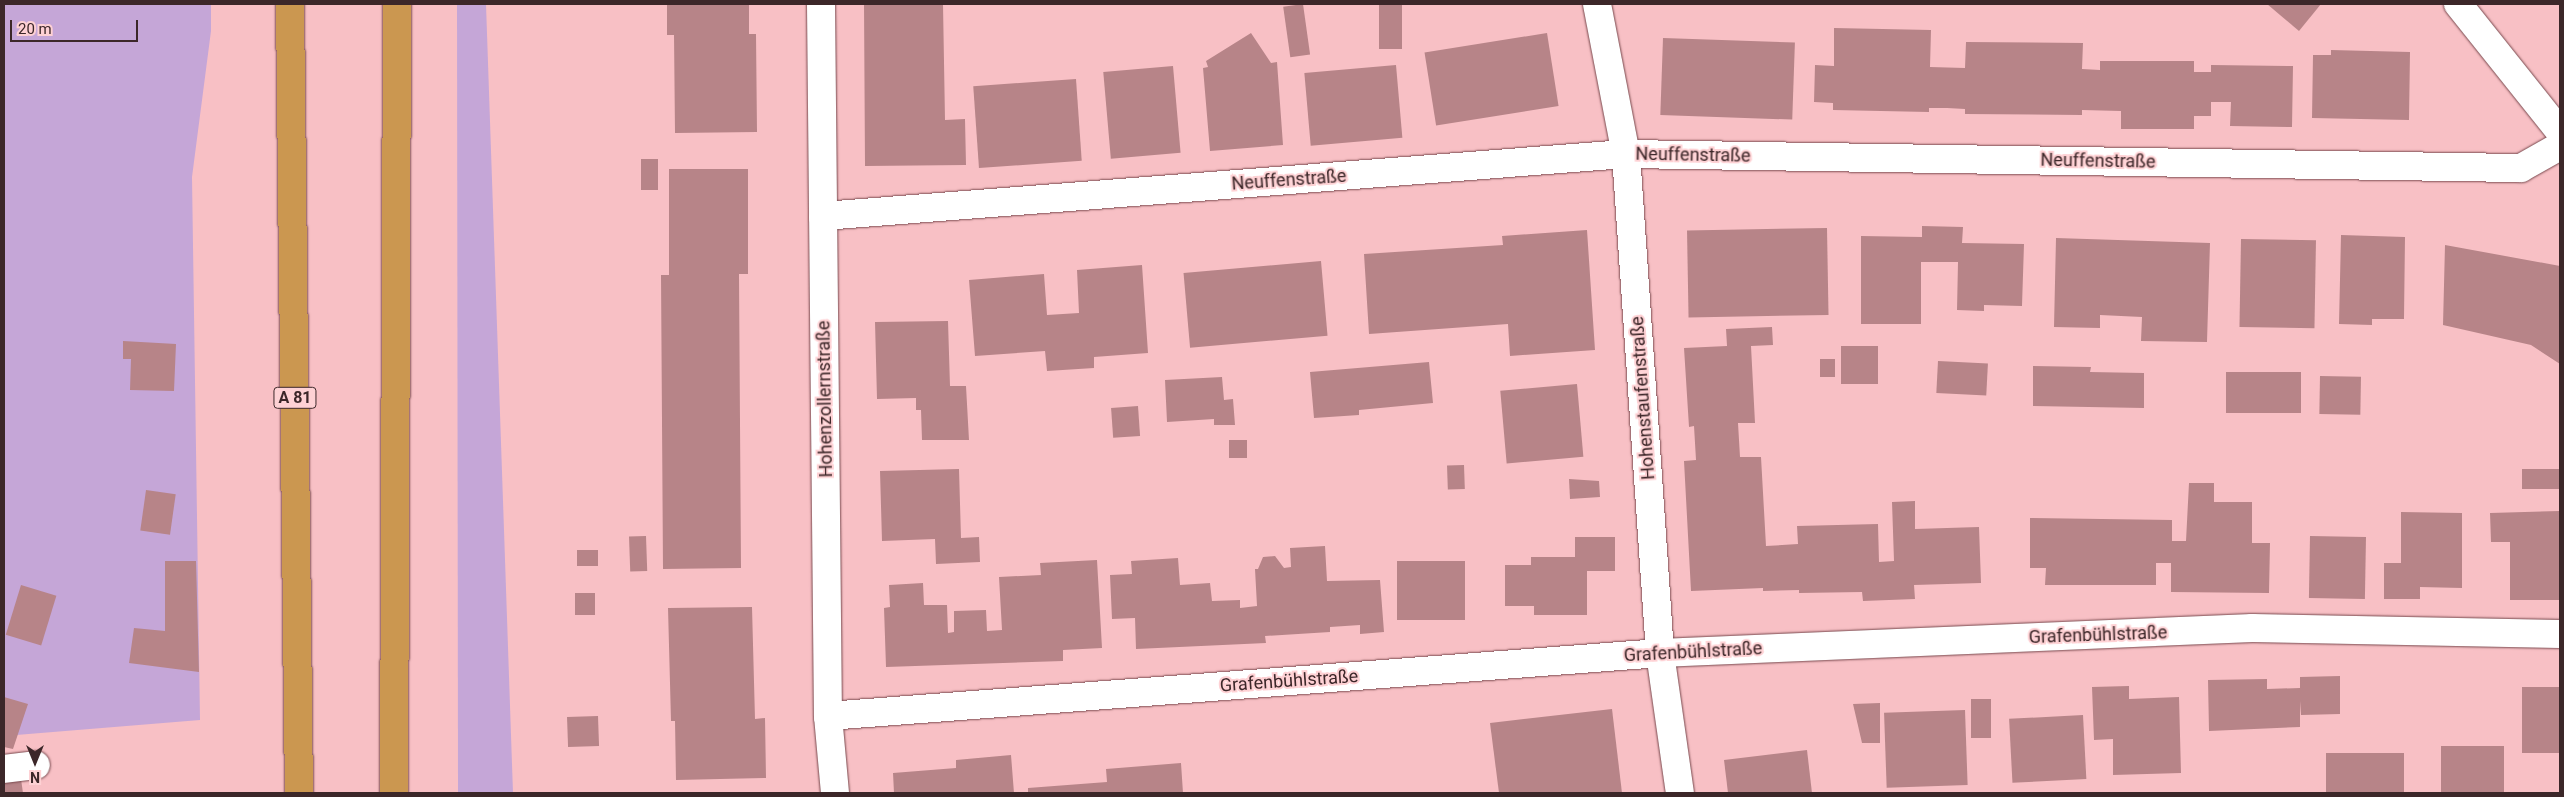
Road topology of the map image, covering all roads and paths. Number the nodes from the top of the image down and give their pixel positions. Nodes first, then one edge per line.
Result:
1 (290, 4) edge
2 (397, 4) edge
3 (821, 4) edge
4 (1597, 4) edge
5 (2458, 4) edge
6 (2560, 132) edge
7 (2560, 146) edge
8 (1626, 154) junction
9 (823, 216) junction
10 (2560, 634) edge
11 (1660, 653) junction
12 (828, 716) junction
13 (36, 765) dead end
14 (4, 769) edge
15 (298, 793) edge
16 (394, 793) edge
17 (835, 793) edge
18 (1680, 793) edge

1 - 15 highway, A 81
2 - 16 highway
3 - 9 street, Hohenzollernstraße
4 - 8 street, Hohenstaufenstraße
5 - 6 street
7 - 8 street, Neuffenstraße
8 - 9 street, Neuffenstraße
8 - 11 street, Hohenstaufenstraße
9 - 12 street, Hohenzollernstraße
10 - 11 street, Grafenbühlstraße
11 - 12 street, Grafenbühlstraße
11 - 18 street, Hohenstaufenstraße
12 - 17 street, Hohenzollernstraße
13 - 14 street

